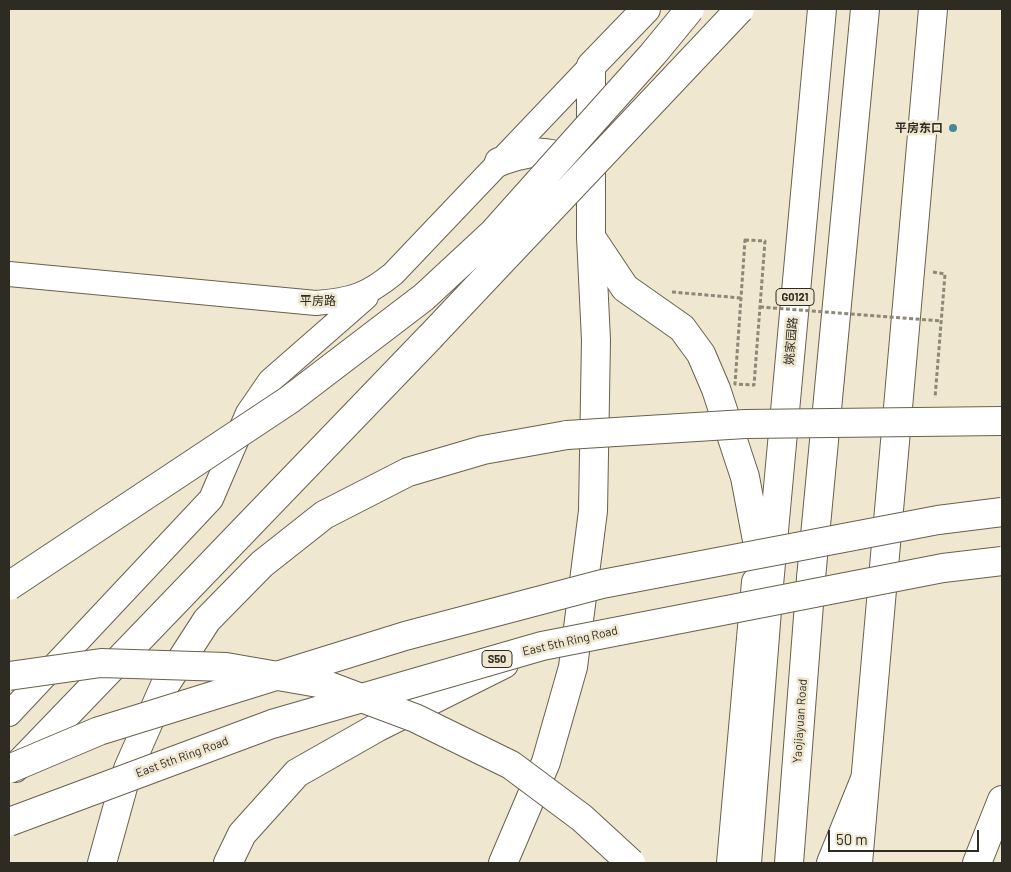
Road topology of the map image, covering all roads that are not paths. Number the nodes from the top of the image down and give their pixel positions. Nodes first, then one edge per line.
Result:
1 (646, 9) edge
2 (690, 9) edge
3 (740, 9) edge
4 (822, 9) edge
5 (865, 9) edge
6 (933, 9) edge
7 (591, 66) junction
8 (499, 162) junction
9 (591, 190) junction
10 (591, 238) junction
11 (9, 274) edge
12 (372, 290) junction
13 (1002, 421) edge
14 (1002, 512) edge
15 (759, 551) junction
16 (1002, 561) edge
17 (769, 584) junction
18 (9, 586) edge
19 (542, 646) junction
20 (9, 676) edge
21 (9, 714) edge
22 (9, 769) edge
23 (9, 774) edge
24 (865, 779) junction
25 (754, 787) junction
26 (1002, 800) edge
27 (9, 822) edge
28 (102, 863) edge
29 (228, 863) edge
30 (503, 863) edge
31 (631, 863) edge
32 (731, 863) edge
33 (737, 863) edge
34 (747, 863) edge
35 (789, 863) edge
36 (830, 863) edge
37 (858, 863) edge
38 (977, 863) edge

1 - 7 main road
2 - 18 main road, bridge
3 - 23 main road, bridge
4 - 17 main road, 姚家园路 / G0121
5 - 35 main road, Yaojiayuan Road
6 - 24 main road
7 - 8 street, 平房路
7 - 9 main road
8 - 9 main road
8 - 12 street, 平房路
9 - 10 main road
10 - 15 main road
10 - 30 main road
11 - 12 street, 平房路
12 - 21 street
13 - 28 main road, bridge
14 - 22 main road, bridge
15 - 17 main road
15 - 32 main road
16 - 19 main road, East 5th Ring Road / S50, bridge
17 - 25 main road
19 - 27 main road, East 5th Ring Road / S50, bridge
19 - 29 main road, bridge
20 - 31 main road, bridge
24 - 36 main road
24 - 37 main road
25 - 33 main road
25 - 34 main road
26 - 38 main road

